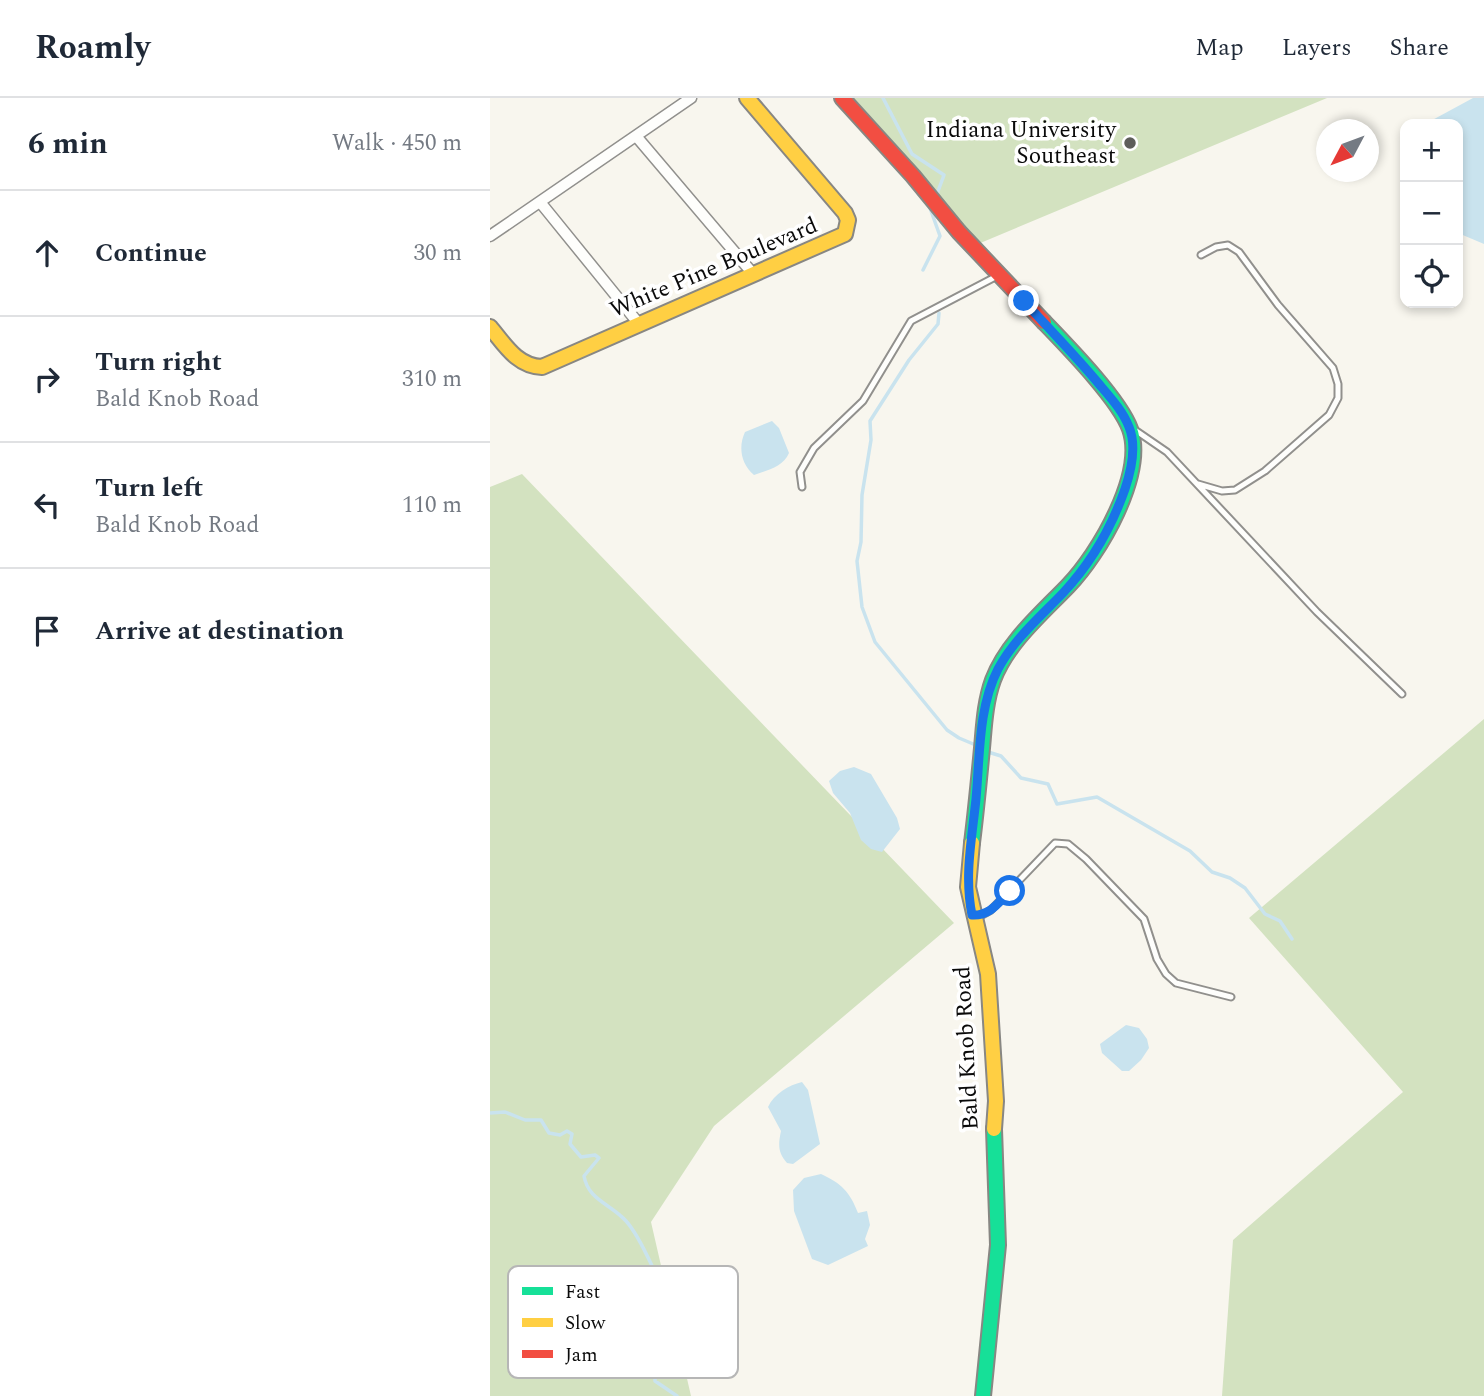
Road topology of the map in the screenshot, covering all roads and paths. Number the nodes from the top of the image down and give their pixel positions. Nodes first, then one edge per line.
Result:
1 (691, 98) edge
2 (747, 98) edge
3 (842, 98) edge
4 (636, 136) junction
5 (540, 202) junction
6 (490, 236) edge
7 (1201, 255) dead end
8 (754, 275) junction
9 (999, 275) junction
10 (639, 324) junction
11 (490, 327) edge
12 (1129, 426) junction
13 (1198, 484) junction
14 (802, 487) dead end
15 (1402, 694) dead end
16 (972, 915) junction
17 (1231, 997) dead end
18 (983, 1396) edge

1 - 4 street
2 - 8 street, White Pine Boulevard
3 - 9 street, Bald Knob Road
4 - 5 street
4 - 8 street
5 - 6 street
5 - 10 street
7 - 13 lane
8 - 10 street, White Pine Boulevard
9 - 12 street, Bald Knob Road
9 - 14 lane
10 - 11 street, White Pine Boulevard
12 - 13 lane
12 - 16 street, Bald Knob Road
13 - 15 lane
16 - 17 lane
16 - 18 street, Bald Knob Road

